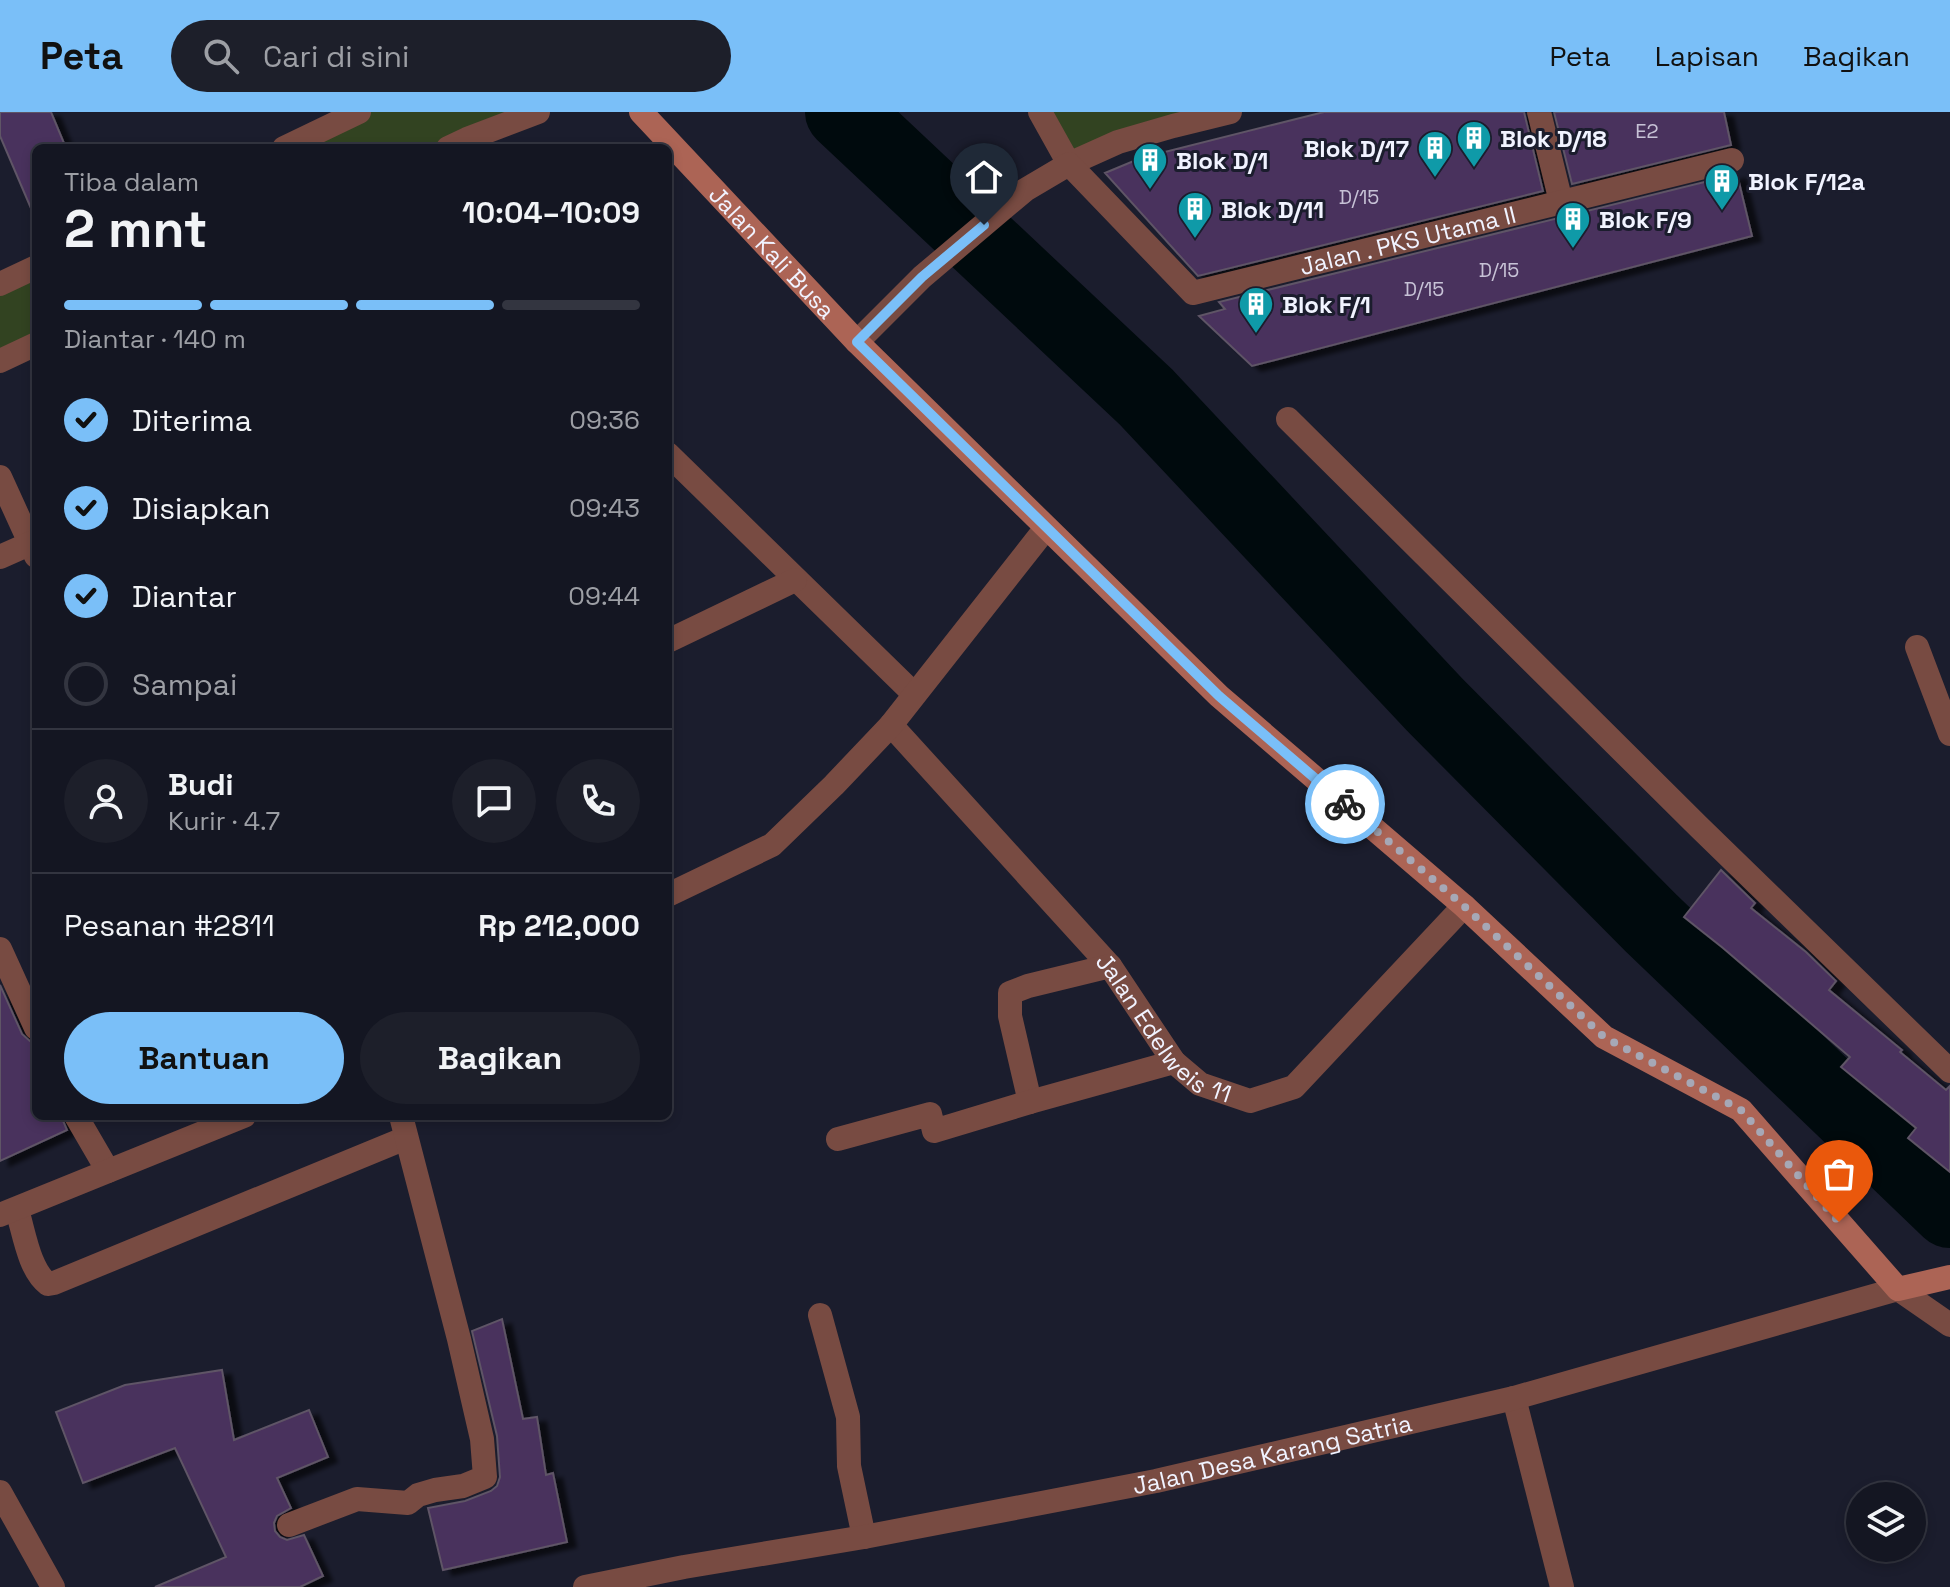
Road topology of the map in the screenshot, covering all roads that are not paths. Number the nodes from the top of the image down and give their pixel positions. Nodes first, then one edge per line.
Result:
1 (359, 112) edge
2 (538, 112) edge
3 (641, 112) edge
4 (1040, 112) edge
5 (1230, 112) edge
6 (1539, 112) edge
7 (1205, 115) edge
8 (292, 144) edge
9 (456, 144) edge
10 (671, 144) edge
11 (672, 145) edge
12 (1732, 160) dead end
13 (1069, 164) junction
14 (1561, 202) junction
15 (32, 269) edge
16 (0, 284) edge
17 (857, 342) junction
18 (32, 346) edge
19 (0, 361) edge
20 (1288, 419) dead end
21 (672, 458) edge
22 (0, 477) edge
23 (1046, 528) junction
24 (32, 543) edge
25 (32, 548) edge
26 (0, 557) edge
27 (795, 580) junction
28 (672, 639) edge
29 (1917, 647) dead end
30 (914, 694) junction
31 (891, 725) junction
32 (1950, 734) edge
33 (672, 893) edge
34 (1464, 906) junction
35 (0, 949) edge
36 (1110, 966) junction
37 (32, 1019) edge
38 (1174, 1062) junction
39 (1950, 1071) edge
40 (1030, 1102) junction
41 (78, 1120) edge
42 (234, 1120) edge
43 (404, 1127) edge
44 (838, 1139) dead end
45 (108, 1171) junction
46 (8, 1212) edge
47 (1945, 1279) edge
48 (1898, 1289) junction
49 (820, 1315) dead end
50 (1950, 1325) edge
51 (1514, 1398) junction
52 (0, 1492) edge
53 (289, 1525) dead end
54 (864, 1537) junction
55 (53, 1587) edge
56 (585, 1587) edge
57 (1562, 1587) edge

1 - 8 street
2 - 9 street
3 - 10 street, Jalan Kali Busa
4 - 13 street
5 - 7 street
6 - 14 street
7 - 13 street
11 - 17 street, Jalan Kali Busa
12 - 14 street, Jalan . PKS Utama II
13 - 14 street, Jalan . PKS Utama II
13 - 17 street
15 - 16 street
17 - 23 street, Jalan Kali Busa
18 - 19 street
20 - 39 street
21 - 27 street
22 - 24 street
23 - 30 street
23 - 34 street, Jalan Kali Busa
25 - 26 street
27 - 28 street
27 - 30 street
29 - 32 street
30 - 31 street
31 - 33 street
31 - 36 street, Jalan Edelweis 11
34 - 38 street, Jalan Edelweis 11
34 - 48 street, Jalan Kali Busa
35 - 37 street
36 - 38 street, Jalan Edelweis 11
36 - 40 street
38 - 40 street
40 - 44 street
41 - 45 street
42 - 45 street
43 - 46 street
43 - 53 street
45 - 46 street
47 - 48 street, Jalan Desa Karang Satria
48 - 50 street
48 - 51 street, Jalan Desa Karang Satria
49 - 54 street
51 - 54 street, Jalan Desa Karang Satria
51 - 57 street
52 - 55 street
54 - 56 street, Jalan Desa Karang Satria

